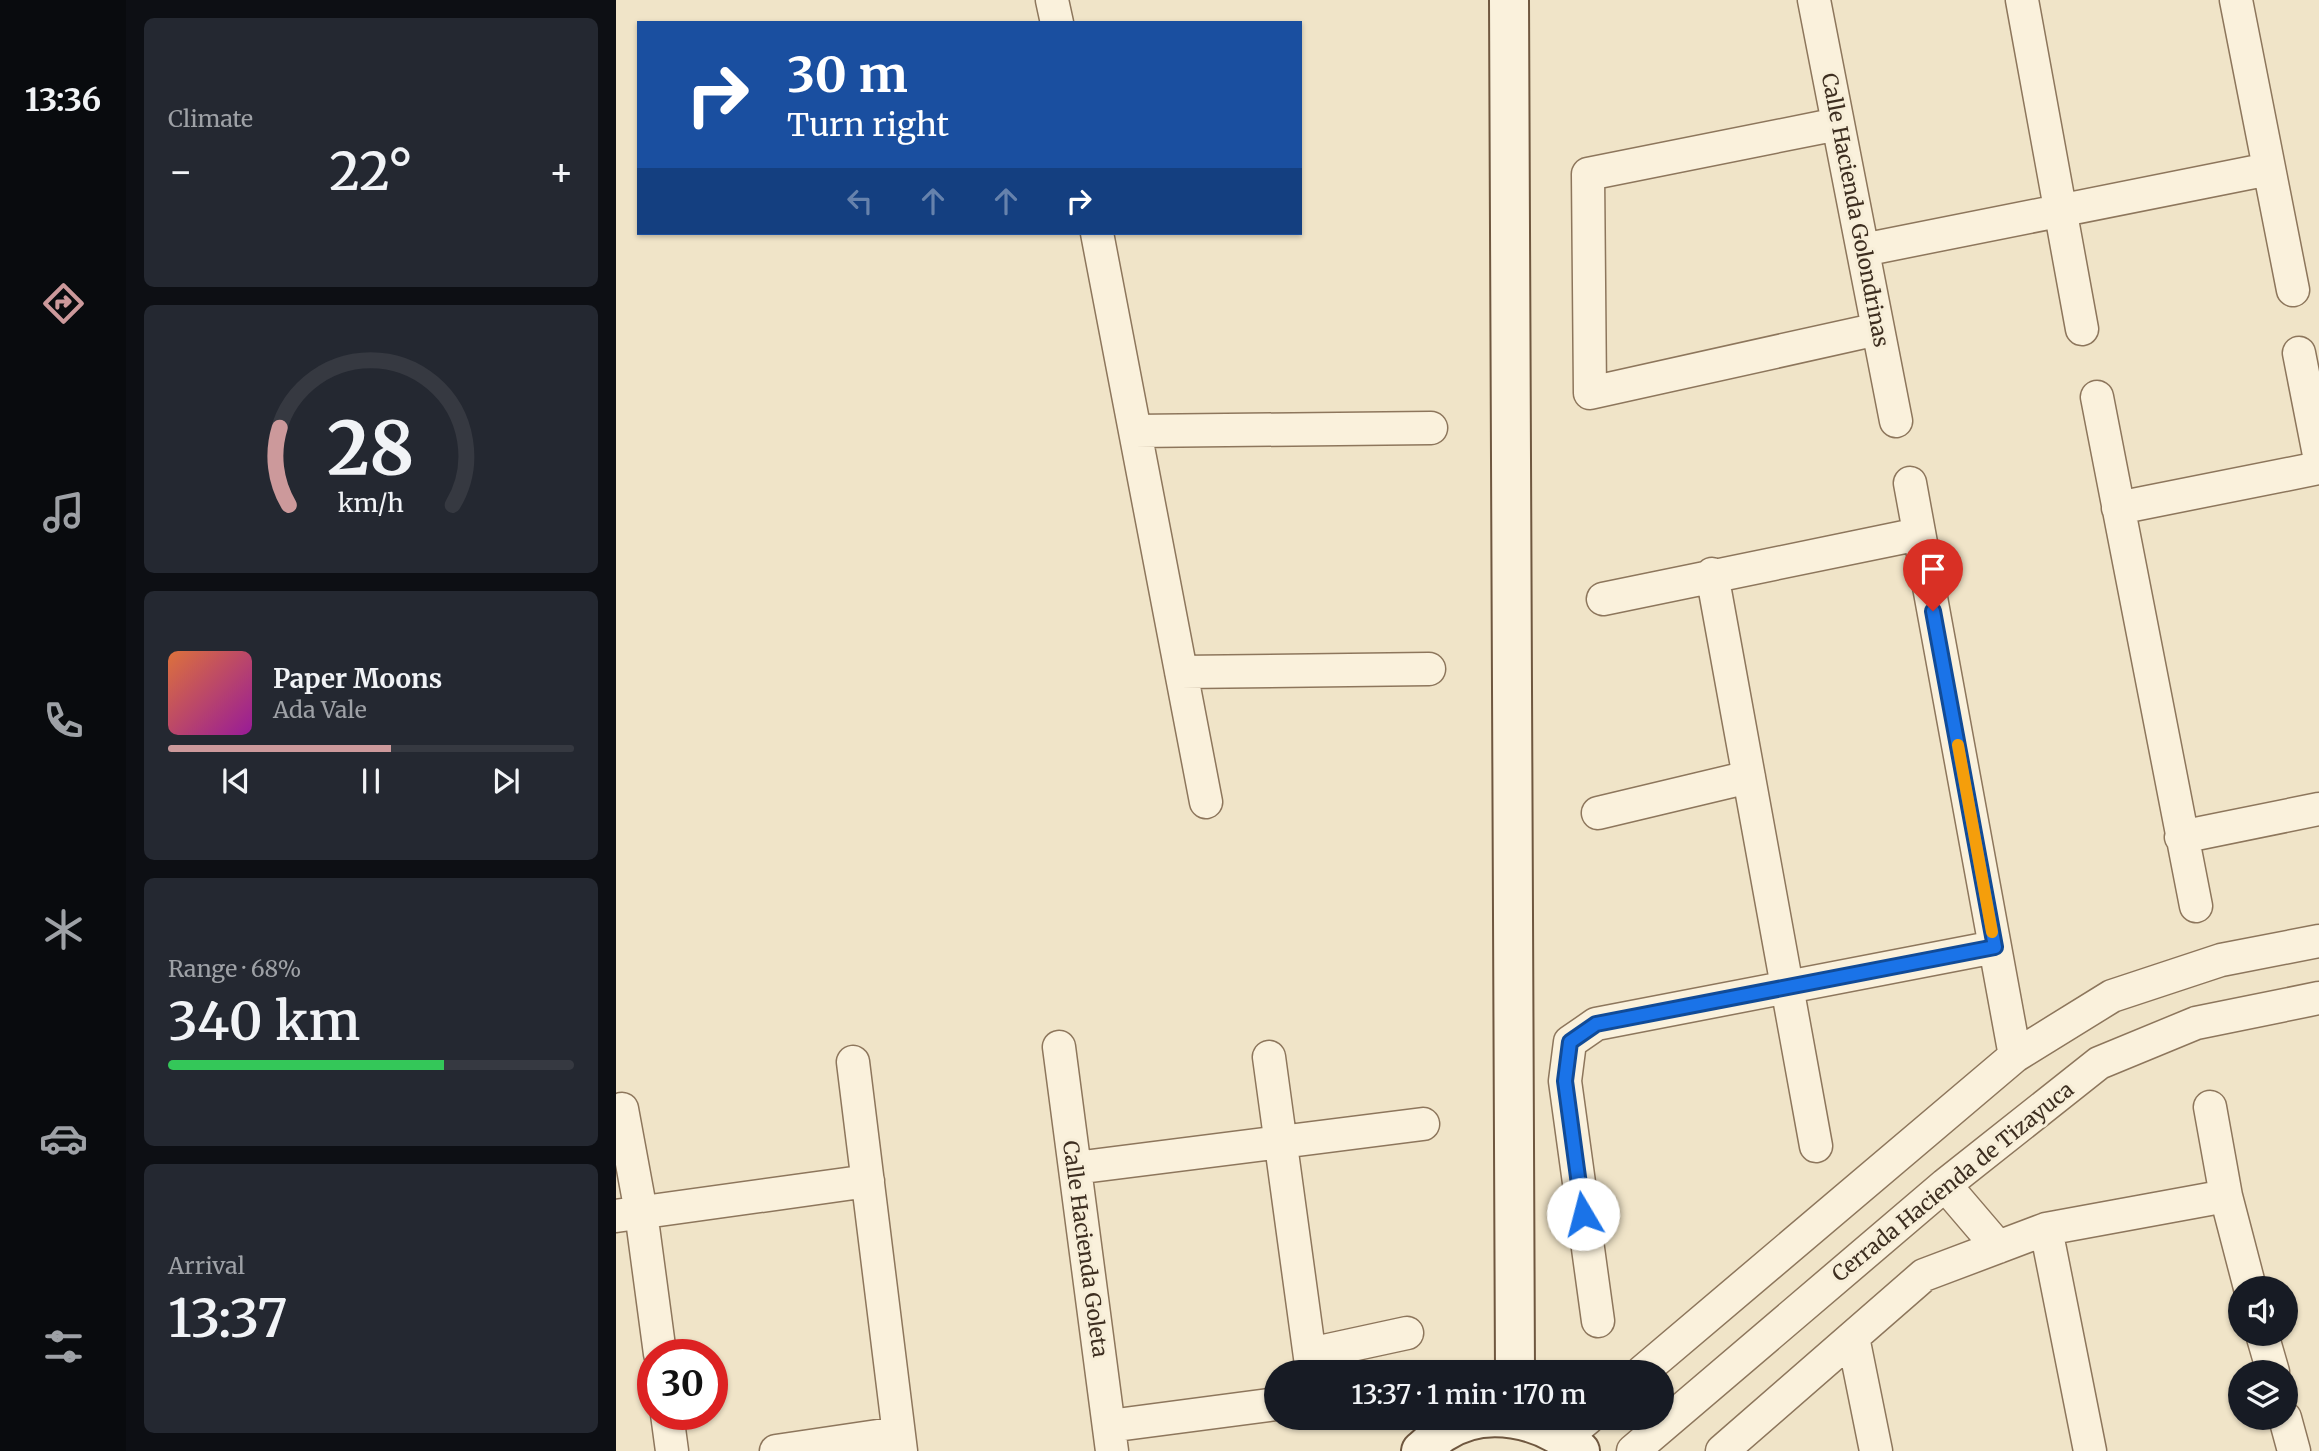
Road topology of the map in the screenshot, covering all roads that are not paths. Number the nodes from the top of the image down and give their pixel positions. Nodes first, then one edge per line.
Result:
1 (1052, 0) edge
2 (1509, 0) edge
3 (1814, 0) edge
4 (2022, 0) edge
5 (2236, 0) edge
6 (1057, 21) edge
7 (1838, 124) junction
8 (2269, 169) junction
9 (2061, 211) junction
10 (1097, 235) edge
11 (1863, 250) junction
12 (2292, 290) dead end
13 (1878, 329) junction
14 (2082, 329) dead end
15 (2299, 353) dead end
16 (2097, 397) dead end
17 (1896, 421) dead end
18 (1431, 428) dead end
19 (1135, 431) junction
20 (2319, 456) edge
21 (2319, 468) edge
22 (1910, 483) dead end
23 (2118, 508) junction
24 (1919, 534) junction
25 (1712, 574) junction
26 (1602, 598) dead end
27 (1429, 669) dead end
28 (1181, 672) junction
29 (1749, 777) junction
30 (1206, 802) dead end
31 (2319, 808) edge
32 (1598, 813) dead end
33 (2181, 837) junction
34 (2196, 906) dead end
35 (2319, 941) edge
36 (1995, 947) junction
37 (1787, 987) junction
38 (2319, 998) edge
39 (1059, 1047) dead end
40 (2015, 1056) junction
41 (1269, 1057) dead end
42 (853, 1062) dead end
43 (2210, 1107) dead end
44 (622, 1110) dead end
45 (1423, 1124) dead end
46 (1281, 1141) junction
47 (1816, 1146) dead end
48 (1075, 1168) junction
49 (868, 1181) junction
50 (1945, 1185) junction
51 (2225, 1196) junction
52 (629, 1214) edge
53 (2046, 1229) junction
54 (1998, 1247) junction
55 (2247, 1276) edge
56 (1598, 1321) dead end
57 (1407, 1333) dead end
58 (1853, 1337) junction
59 (657, 1339) edge
60 (1311, 1360) edge
61 (1321, 1360) edge
62 (1515, 1360) edge
63 (1656, 1360) edge
64 (1264, 1407) edge
65 (669, 1430) edge
66 (1449, 1430) edge
67 (1554, 1430) edge
68 (2288, 1430) edge
69 (1577, 1435) edge
70 (1110, 1439) edge
71 (899, 1442) edge
72 (672, 1451) edge
73 (776, 1451) edge
74 (1421, 1451) edge
75 (1633, 1451) edge
76 (1722, 1451) edge
77 (1876, 1451) edge
78 (2090, 1451) edge
79 (2294, 1451) edge

1 - 6 street
2 - 62 street
3 - 7 street, Calle Hacienda Golondrinas
4 - 9 street
5 - 8 street
7 - 11 street, Calle Hacienda Golondrinas
7 - 13 street
8 - 9 street
8 - 12 street
9 - 11 street
9 - 14 street
10 - 19 street
11 - 13 street, Calle Hacienda Golondrinas
13 - 17 street, Calle Hacienda Golondrinas
15 - 20 street
16 - 23 street
18 - 19 street
19 - 28 street
21 - 23 street
22 - 24 street
23 - 33 street
24 - 25 street
24 - 36 street
25 - 26 street
25 - 29 street
27 - 28 street
28 - 30 street
29 - 32 street
29 - 37 street
31 - 33 street
33 - 34 street
35 - 40 street
36 - 37 street
36 - 40 street
37 - 47 street
37 - 56 street
38 - 50 street, Cerrada Hacienda de Tizayuca
39 - 48 street, Calle Hacienda Goleta
40 - 63 street
41 - 46 street
42 - 49 street
43 - 51 street
44 - 52 street
45 - 46 street
46 - 48 street
46 - 60 street
48 - 70 street, Calle Hacienda Goleta
49 - 52 street
49 - 71 street
50 - 54 street
50 - 75 street, Cerrada Hacienda de Tizayuca
51 - 53 street
51 - 55 street
52 - 59 street
53 - 54 street
53 - 78 street
54 - 58 street
57 - 61 street
58 - 76 street
58 - 77 street
64 - 70 street
65 - 72 street
66 - 74 street
67 - 69 street
68 - 79 street
71 - 73 street

